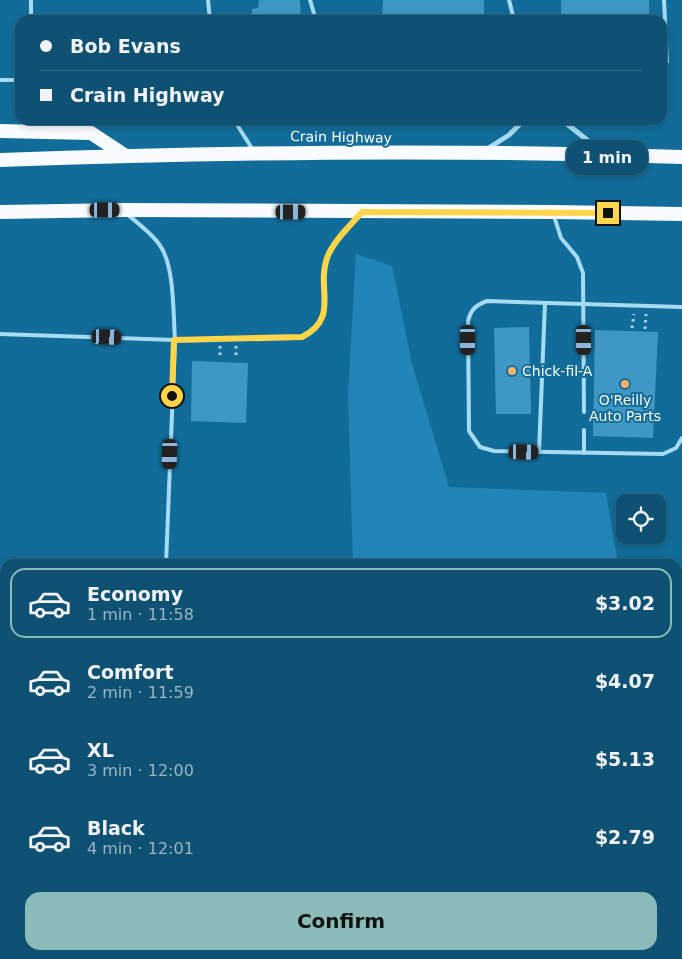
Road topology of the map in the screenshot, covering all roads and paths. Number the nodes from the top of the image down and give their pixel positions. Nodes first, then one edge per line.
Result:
1 (31, 0) edge
2 (208, 0) edge
3 (310, 0) edge
4 (508, 0) edge
5 (664, 0) edge
6 (31, 15) edge
7 (210, 15) edge
8 (314, 15) edge
9 (512, 15) edge
10 (665, 15) edge
11 (0, 80) edge
12 (15, 80) edge
13 (237, 125) edge
14 (519, 125) edge
15 (568, 125) edge
16 (0, 131) edge
17 (483, 153) junction
18 (256, 154) junction
19 (606, 154) junction
20 (126, 156) junction
21 (682, 157) edge
22 (0, 160) edge
23 (123, 210) junction
24 (0, 212) edge
25 (362, 212) junction
26 (553, 212) junction
27 (682, 214) edge
28 (545, 303) junction
29 (585, 304) junction
30 (682, 307) edge
31 (0, 334) edge
32 (174, 340) junction
33 (584, 412) dead end
34 (584, 430) dead end
35 (682, 438) edge
36 (539, 452) junction
37 (584, 453) junction
38 (166, 559) edge

1 - 6 lane
2 - 7 lane
3 - 8 lane
4 - 9 lane
5 - 10 lane
11 - 12 lane
13 - 18 lane
14 - 17 street
15 - 19 street
16 - 20 highway
17 - 18 highway, Crain Highway
17 - 19 highway, Crain Highway
18 - 20 highway, Crain Highway
19 - 21 highway, Crain Highway
20 - 22 highway, Crain Highway
23 - 24 highway
23 - 25 highway
23 - 32 lane
25 - 26 highway
25 - 32 lane
26 - 27 highway
26 - 29 lane
28 - 29 lane
28 - 36 lane
28 - 36 lane
29 - 30 lane
29 - 33 lane
31 - 32 lane
32 - 38 lane
34 - 37 lane
35 - 37 lane
36 - 37 lane

